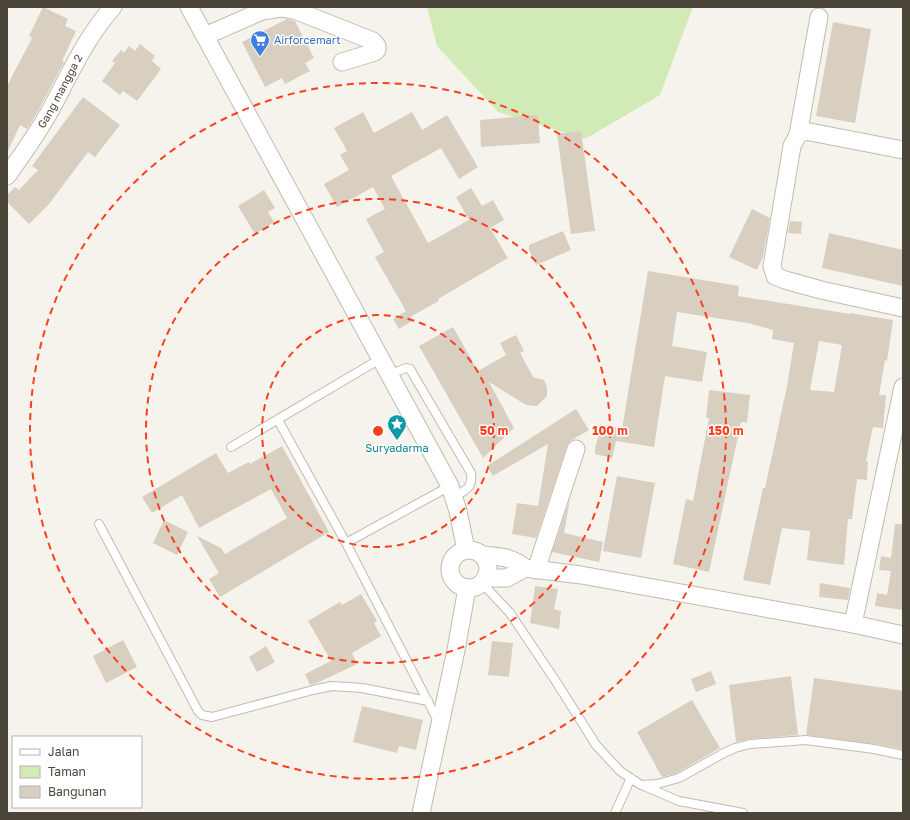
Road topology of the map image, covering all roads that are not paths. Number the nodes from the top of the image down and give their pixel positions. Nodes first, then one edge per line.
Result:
1 (113, 7) edge
2 (189, 7) edge
3 (819, 17) dead end
4 (205, 36) junction
5 (342, 62) dead end
6 (798, 135) junction
7 (903, 150) edge
8 (7, 176) edge
9 (903, 308) edge
10 (380, 359) junction
11 (389, 375) junction
12 (903, 387) edge
13 (278, 420) junction
14 (231, 447) dead end
15 (576, 449) dead end
16 (452, 492) junction
17 (99, 524) dead end
18 (346, 543) junction
19 (474, 552) junction
20 (530, 569) junction
21 (478, 583) junction
22 (853, 624) junction
23 (903, 635) edge
24 (428, 701) junction
25 (440, 726) junction
26 (903, 755) edge
27 (631, 778) junction
28 (641, 785) junction
29 (421, 813) edge
30 (615, 813) edge
31 (743, 813) edge

1 - 8 street, Gang mangga 2
2 - 4 street
3 - 6 street
4 - 5 street
4 - 10 street
6 - 7 street
6 - 9 street
10 - 11 street
10 - 13 lane
11 - 16 street
11 - 16 lane
12 - 22 street
13 - 14 lane
13 - 18 lane
15 - 20 street
16 - 18 lane
16 - 19 street
17 - 24 lane
18 - 24 lane
19 - 20 street
19 - 21 street
19 - 21 street
20 - 21 street
20 - 22 street
21 - 25 street
21 - 27 lane
22 - 23 street
24 - 25 lane
25 - 29 street
26 - 28 lane
27 - 28 lane
27 - 30 lane
28 - 31 lane

